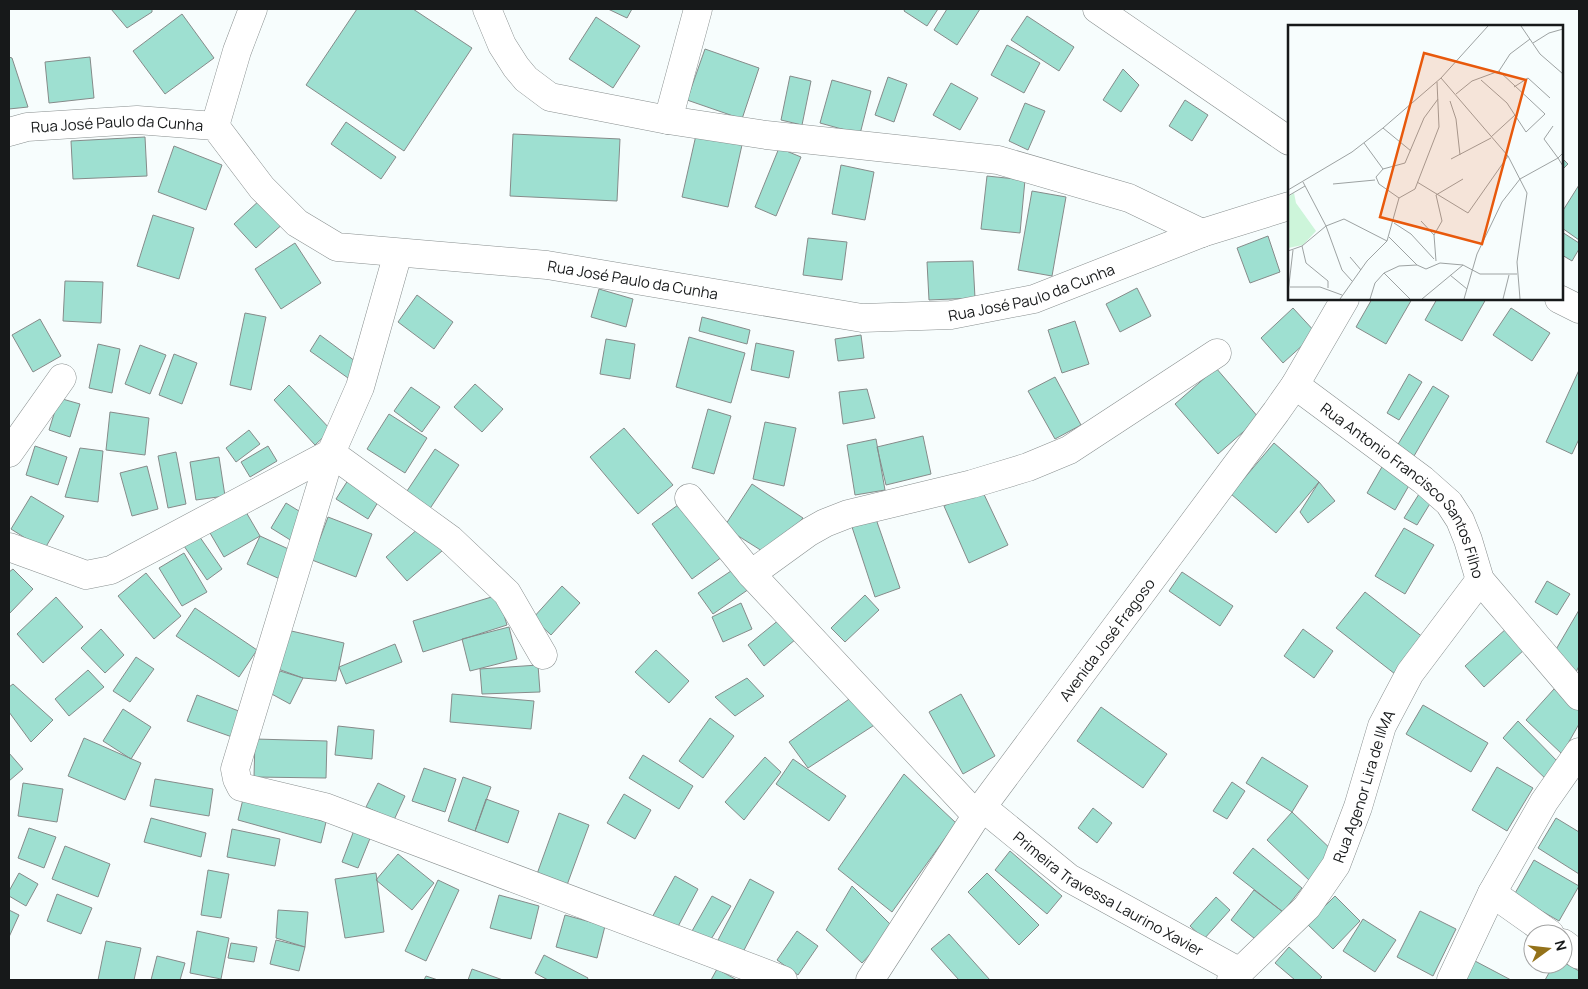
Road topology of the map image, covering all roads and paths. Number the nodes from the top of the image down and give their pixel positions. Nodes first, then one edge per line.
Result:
1 (253, 9) edge
2 (486, 9) edge
3 (698, 9) edge
4 (1097, 9) edge
5 (668, 120) junction
6 (215, 126) junction
7 (9, 132) edge
8 (1288, 141) edge
9 (1288, 206) edge
10 (1202, 233) junction
11 (398, 254) junction
12 (1344, 300) edge
13 (1561, 300) edge
14 (1579, 309) edge
15 (1217, 353) dead end
16 (62, 378) dead end
17 (1295, 385) junction
18 (9, 453) edge
19 (331, 453) junction
20 (689, 498) dead end
21 (9, 547) edge
22 (751, 574) junction
23 (1480, 580) junction
24 (543, 655) dead end
25 (1579, 696) edge
26 (1579, 752) edge
27 (979, 811) junction
28 (1492, 893) junction
29 (1536, 924) edge
30 (1236, 976) edge
31 (783, 980) edge
32 (870, 980) edge
33 (1451, 980) edge

1 - 6 street
2 - 5 street
3 - 5 street
4 - 8 street
5 - 10 street
6 - 7 street, Rua José Paulo da Cunha
6 - 11 street, Rua José Paulo da Cunha
9 - 10 street, Rua José Paulo da Cunha
10 - 11 street, Rua José Paulo da Cunha
11 - 19 street
12 - 17 street, Avenida José Fragoso
13 - 14 street
15 - 22 street
16 - 18 street
17 - 23 street, Rua Antonio Francisco Santos Filho
17 - 27 street, Avenida José Fragoso
19 - 21 street
19 - 24 street
19 - 31 street
20 - 22 street, Primeira Travessa Laurino Xavier
22 - 27 street, Primeira Travessa Laurino Xavier
23 - 25 street, Rua Antonio Francisco Santos Filho
23 - 30 street, Rua Agenor Lira de lIMA
26 - 28 street
27 - 30 street, Primeira Travessa Laurino Xavier
27 - 32 street, Avenida José Fragoso
28 - 29 street
28 - 33 street

